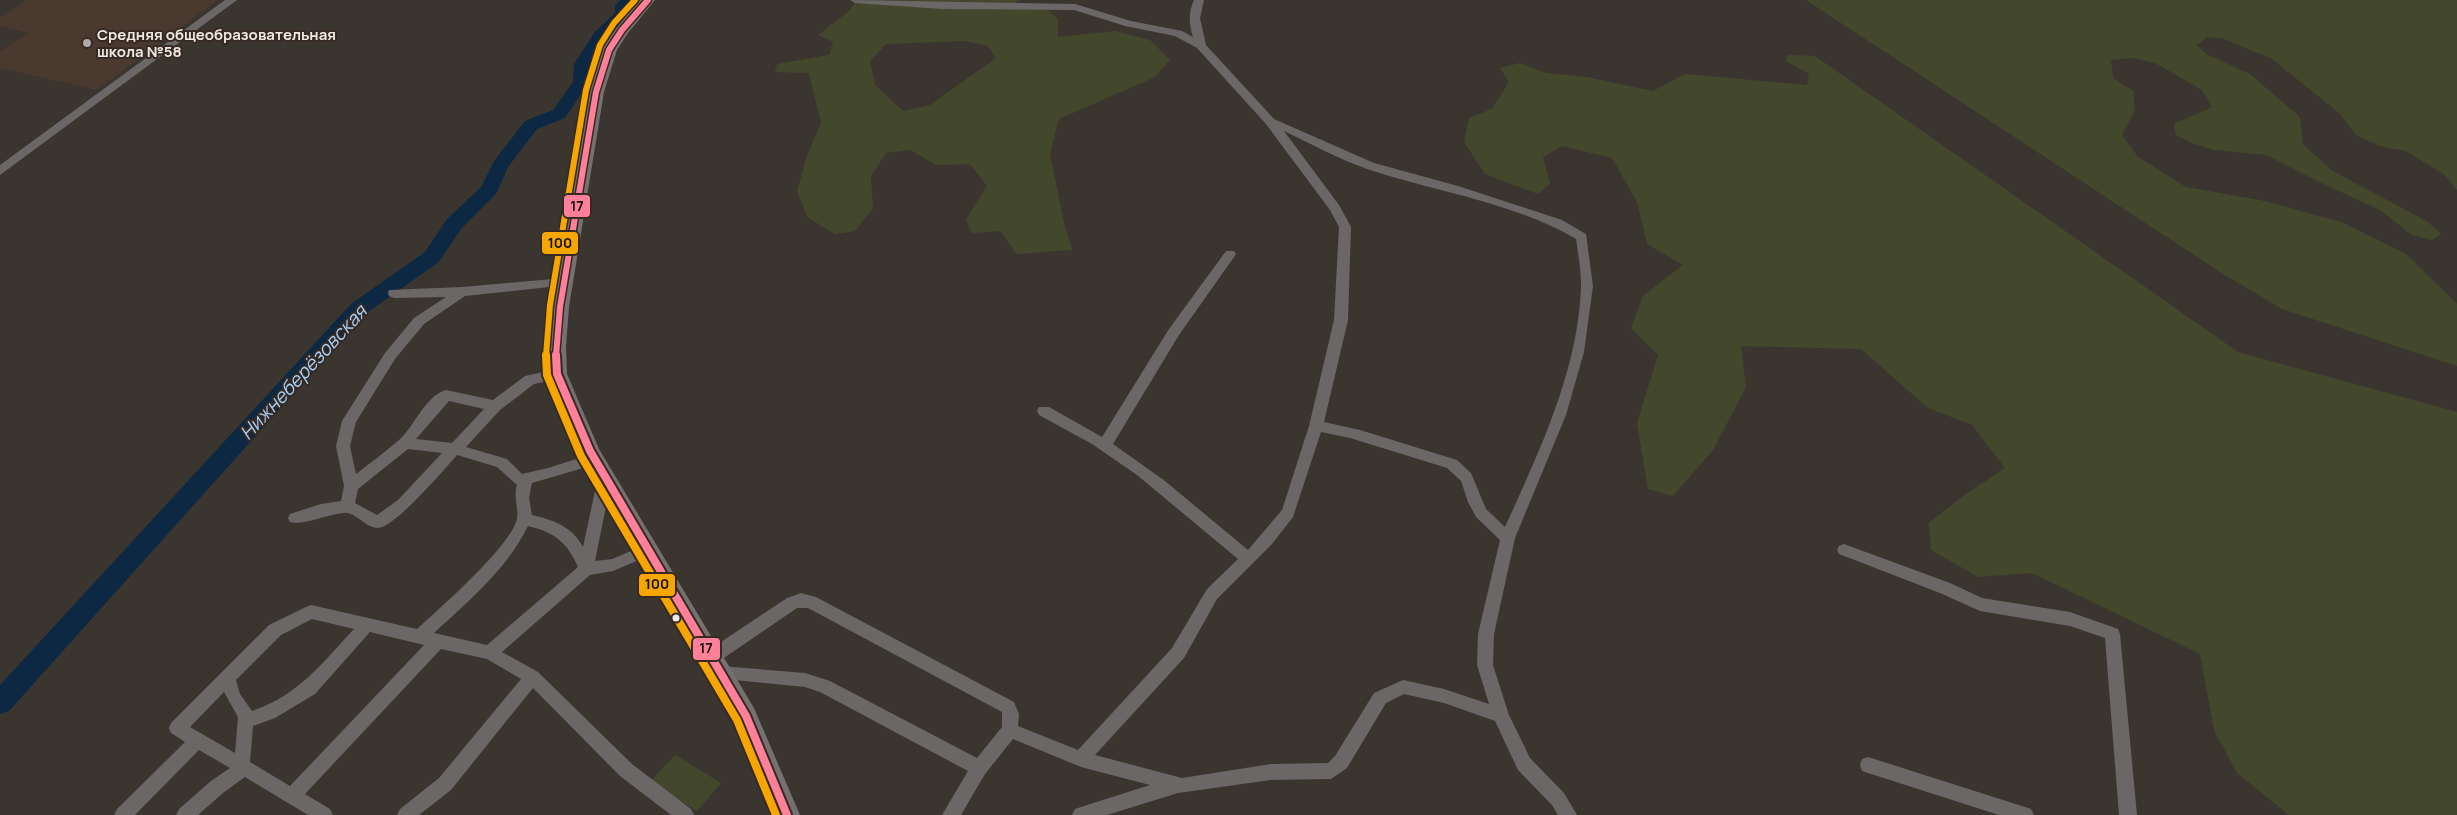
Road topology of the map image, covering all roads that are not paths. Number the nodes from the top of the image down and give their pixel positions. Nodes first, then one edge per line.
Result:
1 (232, 0) edge
2 (648, 0) edge
3 (855, 0) edge
4 (1199, 0) edge
5 (1201, 46) junction
6 (1270, 121) junction
7 (0, 171) edge
8 (1230, 254) dead end
9 (564, 282) junction
10 (462, 292) junction
11 (394, 293) dead end
12 (557, 374) junction
13 (494, 406) junction
14 (1044, 411) dead end
15 (1316, 426) junction
16 (405, 443) junction
17 (1105, 445) junction
18 (456, 449) junction
19 (595, 459) junction
20 (605, 477) junction
21 (526, 479) junction
22 (352, 486) junction
23 (347, 506) junction
24 (295, 518) dead end
25 (524, 519) junction
26 (1508, 538) junction
27 (648, 550) junction
28 (1844, 550) dead end
29 (1248, 559) junction
30 (586, 569) junction
31 (367, 625) junction
32 (419, 637) junction
33 (438, 641) junction
34 (490, 653) junction
35 (717, 665) junction
36 (227, 677) junction
37 (532, 677) junction
38 (1501, 716) junction
39 (246, 721) junction
40 (1010, 730) junction
41 (198, 740) junction
42 (1081, 759) junction
43 (1868, 765) dead end
44 (243, 767) junction
45 (979, 768) junction
46 (1178, 785) junction
47 (292, 796) junction
48 (123, 815) edge
49 (185, 815) edge
50 (324, 815) edge
51 (406, 815) edge
52 (685, 815) edge
53 (787, 815) edge
54 (951, 815) edge
55 (1081, 815) edge
56 (1568, 815) edge
57 (2025, 815) edge
58 (2128, 815) edge

1 - 7 street
2 - 9 street
3 - 5 street
4 - 5 street
5 - 6 street
6 - 15 street
6 - 26 street
8 - 17 street
9 - 10 street
9 - 12 street
10 - 11 street
10 - 22 street
12 - 13 street
12 - 19 street
13 - 16 street
13 - 18 street
14 - 17 street
15 - 26 street
15 - 29 street
16 - 18 street
16 - 22 street
17 - 29 street
18 - 21 street
18 - 23 street
19 - 20 street
19 - 21 street
20 - 27 street
20 - 30 street
21 - 25 street
22 - 23 street
23 - 24 street
25 - 30 street
25 - 32 street
26 - 38 street
27 - 30 street
27 - 35 street
28 - 58 street
29 - 42 street
30 - 34 street
31 - 32 street
31 - 36 street
31 - 39 street
32 - 33 street
33 - 34 street
33 - 47 street
34 - 37 street
35 - 40 street
35 - 45 street
35 - 53 street
36 - 39 street
36 - 41 street
37 - 51 street
37 - 52 street
38 - 46 street
38 - 56 street
39 - 44 street
40 - 42 street
40 - 45 street
41 - 44 street
41 - 48 street
42 - 46 street
43 - 57 street
44 - 47 street
44 - 49 street
45 - 54 street
46 - 55 street
47 - 50 street

